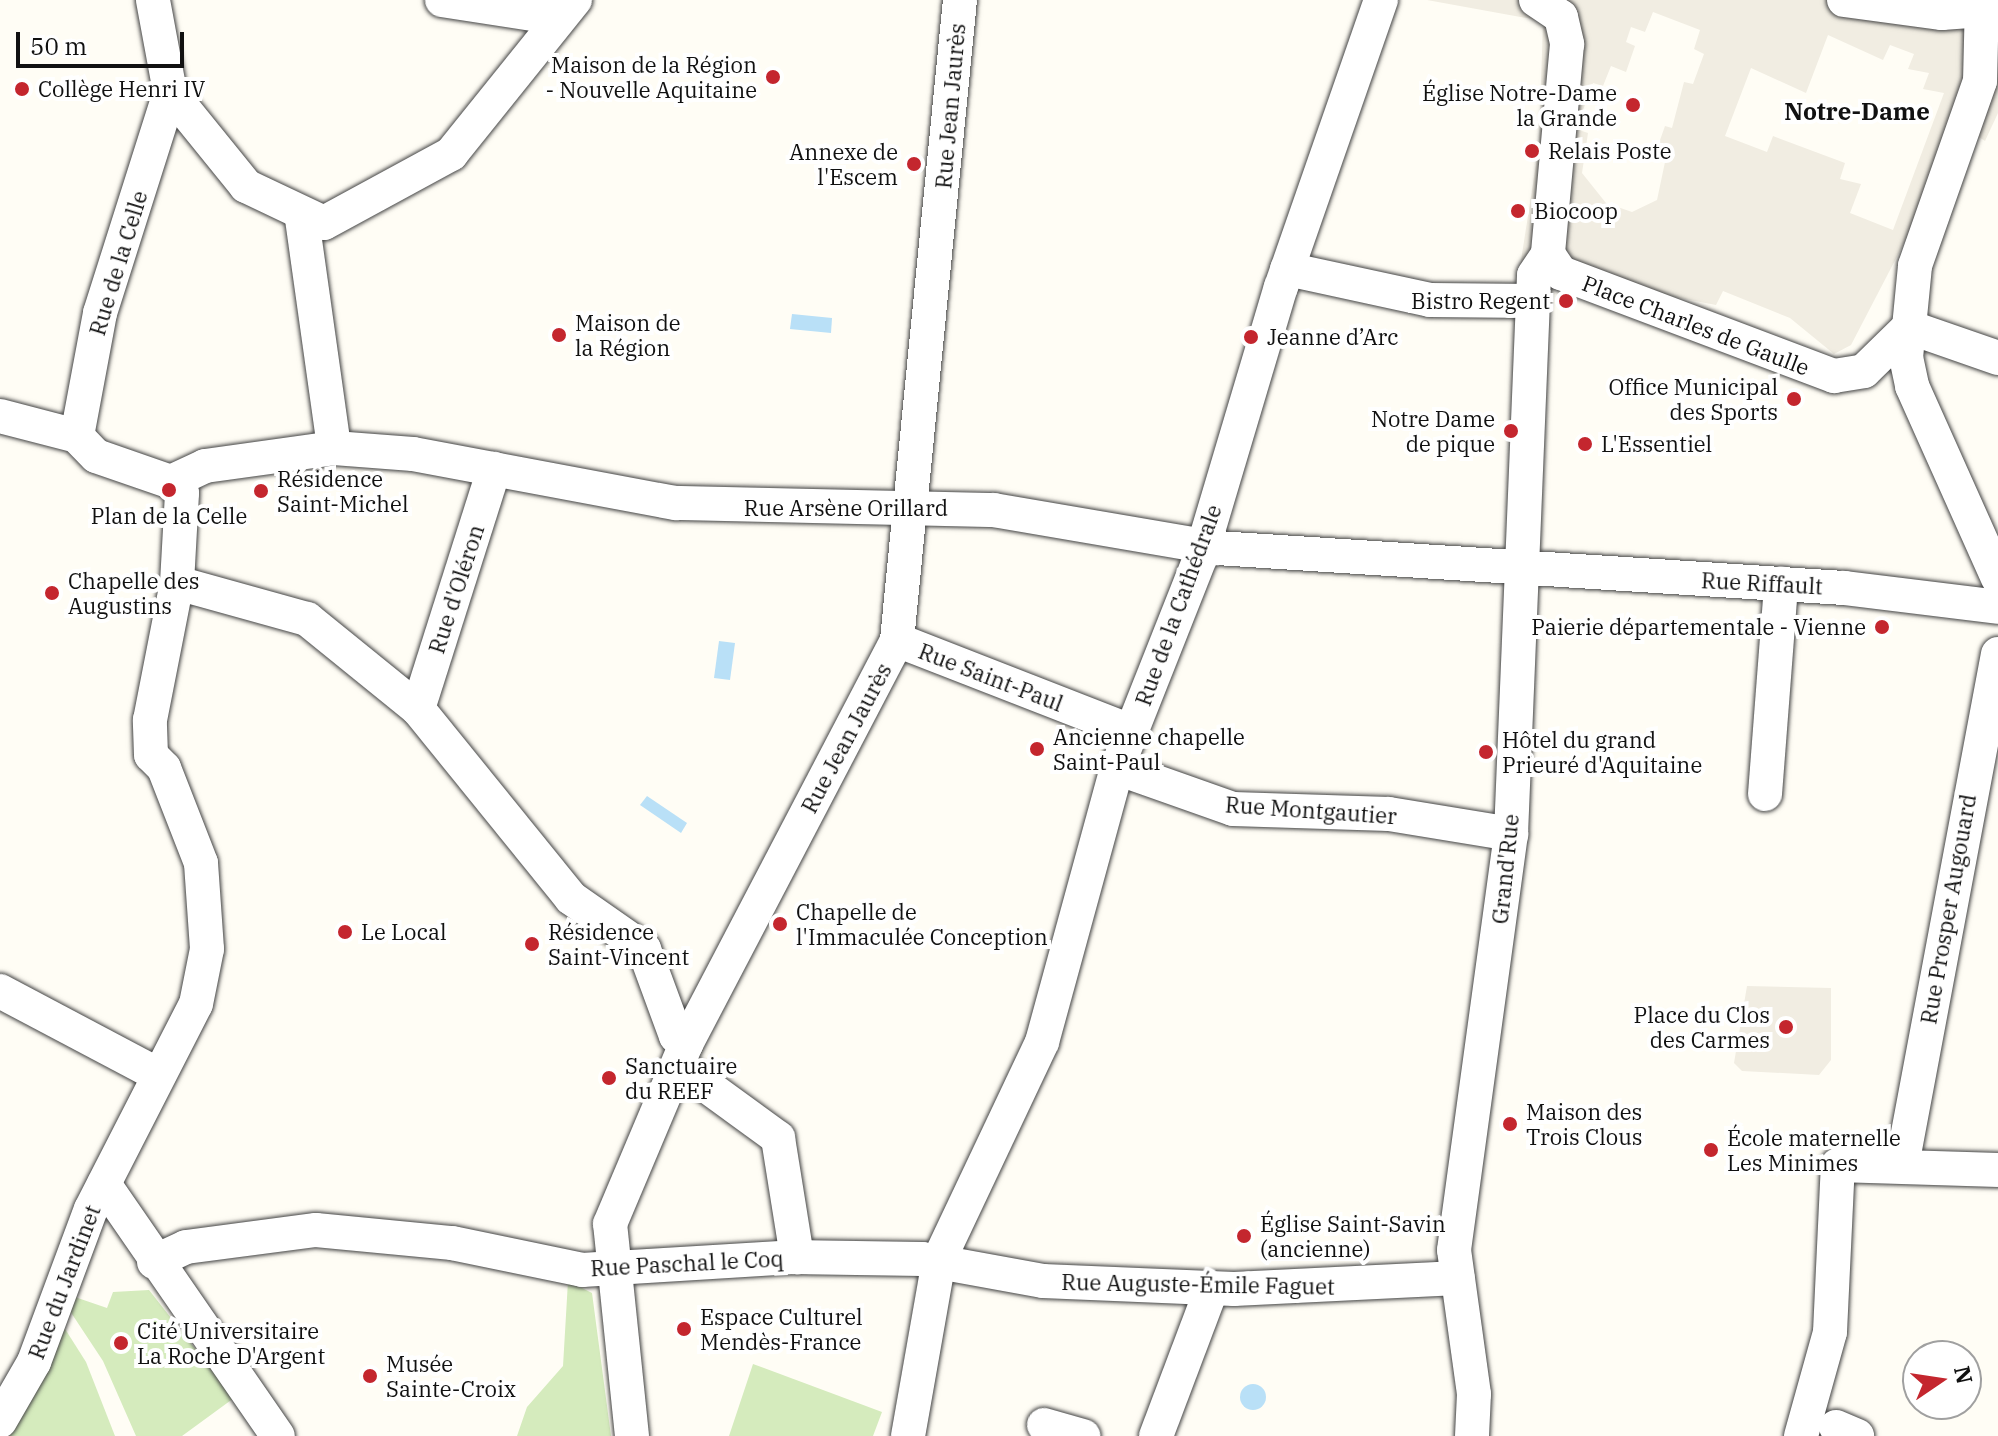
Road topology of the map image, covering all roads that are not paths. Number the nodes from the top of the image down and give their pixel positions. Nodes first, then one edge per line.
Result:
1 (153, 0) edge
2 (442, 0) edge
3 (960, 0) edge
4 (1381, 0) edge
5 (1844, 0) edge
6 (1982, 5) edge
7 (1559, 6) edge
8 (567, 9) edge
9 (1989, 85) edge
10 (170, 92) junction
11 (302, 219) junction
12 (1548, 254) junction
13 (1287, 269) junction
14 (1533, 301) junction
15 (1909, 327) junction
16 (1998, 358) edge
17 (0, 416) edge
18 (77, 436) junction
19 (334, 448) junction
20 (494, 469) junction
21 (177, 492) junction
22 (913, 506) junction
23 (1205, 540) junction
24 (1526, 569) junction
25 (1998, 578) edge
26 (177, 583) junction
27 (1781, 584) junction
28 (1998, 607) edge
29 (897, 640) junction
30 (1998, 654) edge
31 (418, 709) junction
32 (1130, 731) junction
33 (1117, 768) junction
34 (1765, 794) dead end
35 (1511, 834) junction
36 (0, 991) edge
37 (682, 1054) junction
38 (157, 1074) junction
39 (1902, 1165) junction
40 (1998, 1170) edge
41 (104, 1184) junction
42 (797, 1257) junction
43 (939, 1260) junction
44 (154, 1262) junction
45 (610, 1266) junction
46 (1458, 1278) junction
47 (1212, 1288) junction
48 (0, 1421) edge
49 (1044, 1425) dead end
50 (278, 1436) edge
51 (632, 1436) edge
52 (908, 1436) edge
53 (1083, 1436) edge
54 (1156, 1436) edge
55 (1472, 1436) edge
56 (1801, 1436) edge

1 - 10 street
2 - 8 street
3 - 22 street, Rue Jean Jaurès
4 - 13 street, Rue de la Cathédrale
5 - 6 street
6 - 9 street
7 - 12 street
8 - 11 street
9 - 15 street
10 - 11 street
10 - 18 street, Rue de la Celle
11 - 19 street
12 - 14 street, Grand'Rue
12 - 15 street, Place Charles de Gaulle
13 - 14 street
13 - 23 street, Rue de la Cathédrale
14 - 24 street, Grand'Rue
15 - 16 street
15 - 25 street
17 - 18 street
18 - 21 street
19 - 20 street, Rue Arsène Orillard
19 - 21 street, Rue Arsène Orillard
20 - 22 street, Rue Arsène Orillard
20 - 31 street, Rue d'Oléron
21 - 26 street, Rue du Jardinet
22 - 23 street, Rue Arsène Orillard
22 - 29 street, Rue Jean Jaurès
23 - 24 street, Rue Arsène Orillard
23 - 32 street, Rue de la Cathédrale
24 - 27 street, Rue Riffault
24 - 35 street, Grand'Rue
26 - 31 street
26 - 38 street, Rue du Jardinet
27 - 28 street, Rue Riffault
27 - 34 street
29 - 32 street, Rue Saint-Paul
29 - 37 street, Rue Jean Jaurès
30 - 39 street, Rue Prosper Augouard
31 - 37 street
32 - 33 street, Rue de la Cathédrale
33 - 35 street, Rue Montgautier
33 - 43 street, Rue de la Cathédrale
35 - 46 street, Grand'Rue
36 - 38 street
37 - 42 street
37 - 45 street, Rue Jean Jaurès
38 - 41 street, Rue du Jardinet
39 - 40 street
39 - 56 street
41 - 44 street
41 - 48 street, Rue du Jardinet
42 - 43 street, Rue Paschal le Coq
42 - 45 street, Rue Paschal le Coq
43 - 47 street, Rue Auguste-Émile Faguet
43 - 52 street, Rue de la Cathédrale
44 - 45 street, Rue Paschal le Coq
44 - 50 street
45 - 51 street, Rue Jean Jaurès
46 - 47 street, Rue Auguste-Émile Faguet
46 - 55 street, Grand'Rue
47 - 54 street
49 - 53 street

